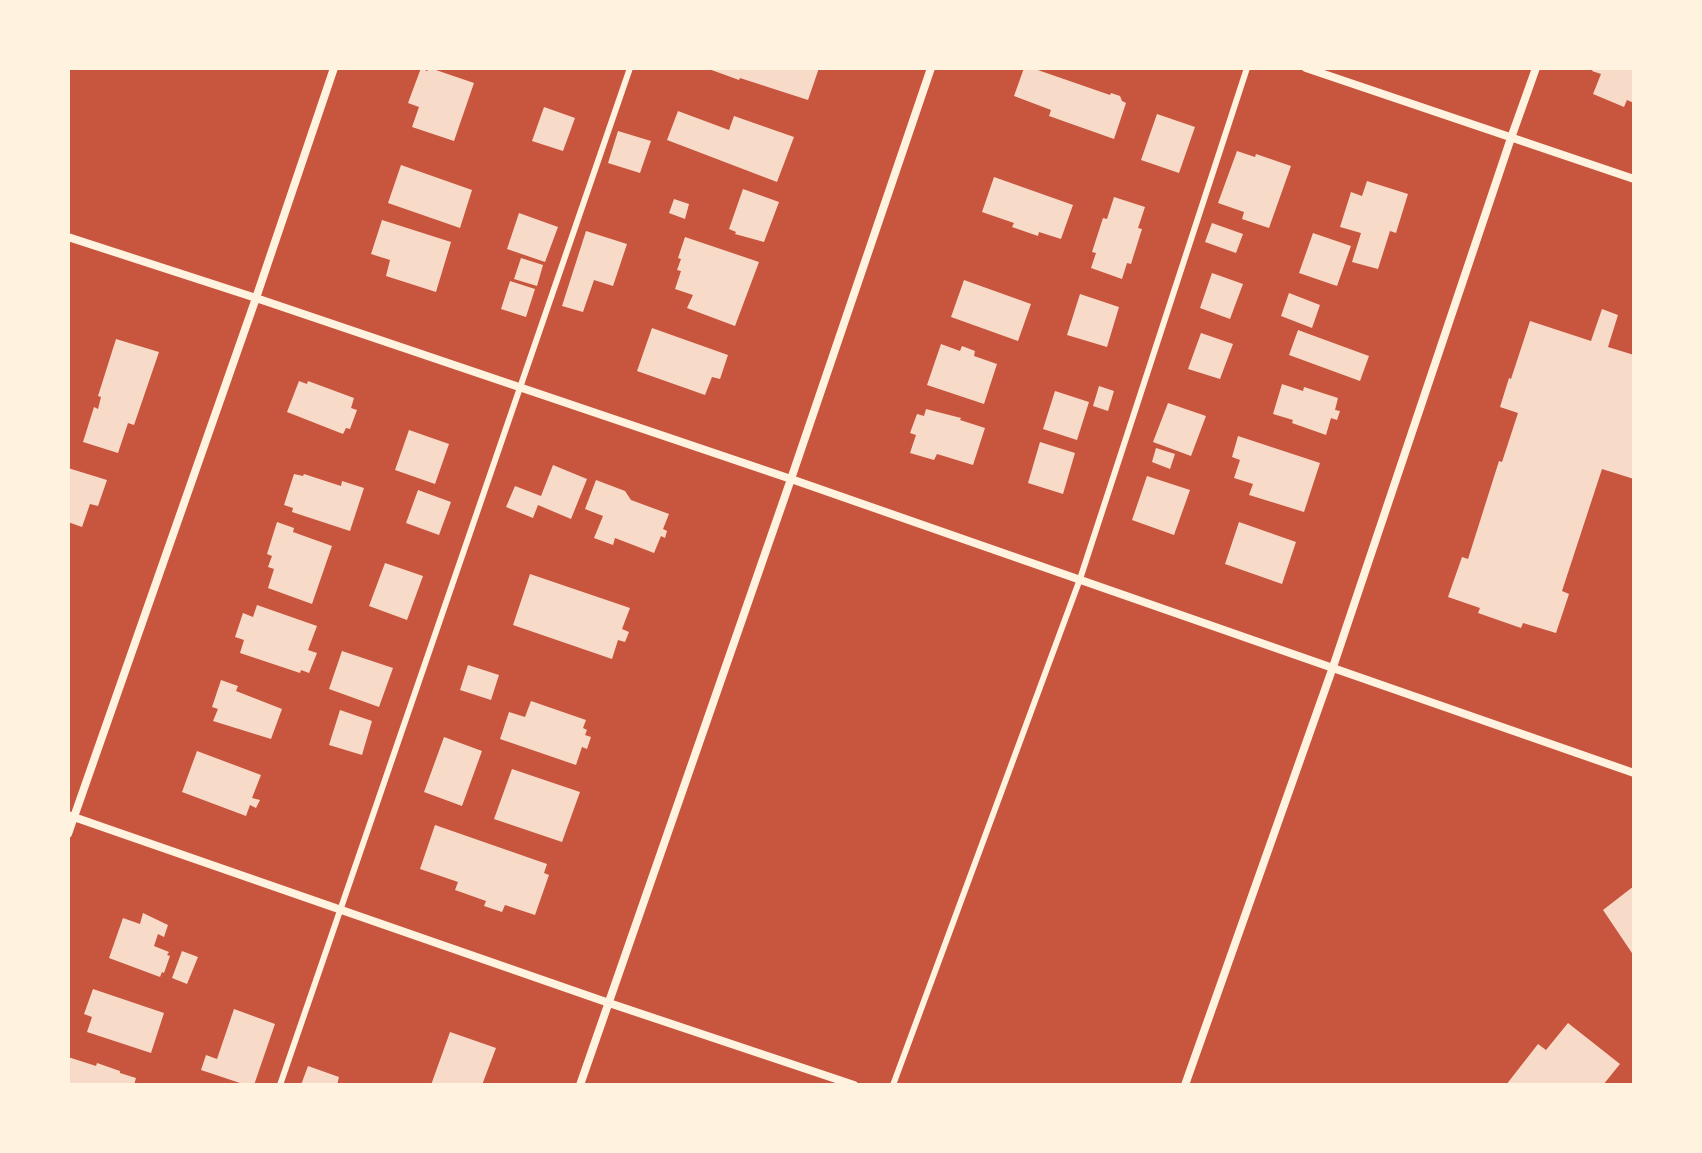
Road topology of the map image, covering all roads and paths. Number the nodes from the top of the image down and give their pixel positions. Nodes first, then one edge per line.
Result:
1 (334, 68) edge
2 (630, 68) edge
3 (931, 68) edge
4 (1247, 68) edge
5 (1306, 68) edge
6 (1536, 68) edge
7 (1511, 138) junction
8 (1634, 179) edge
9 (68, 237) edge
10 (256, 298) junction
11 (519, 388) junction
12 (791, 479) junction
13 (1080, 579) junction
14 (1333, 667) junction
15 (1634, 773) edge
16 (71, 816) edge
17 (68, 834) edge
18 (341, 909) junction
19 (609, 1003) junction
20 (280, 1085) edge
21 (580, 1085) edge
22 (854, 1085) edge
23 (893, 1085) edge
24 (1185, 1085) edge

1 - 10 street
2 - 11 lane
3 - 12 street
4 - 13 lane
5 - 7 street
6 - 7 street
7 - 8 street
7 - 14 street
9 - 10 street
10 - 11 street
10 - 16 street
11 - 12 street
11 - 18 lane
12 - 13 street
12 - 19 street
13 - 14 street
13 - 23 lane
14 - 15 street
14 - 24 street
16 - 17 street
16 - 18 street
18 - 19 street
18 - 20 lane
19 - 21 street
19 - 22 street

